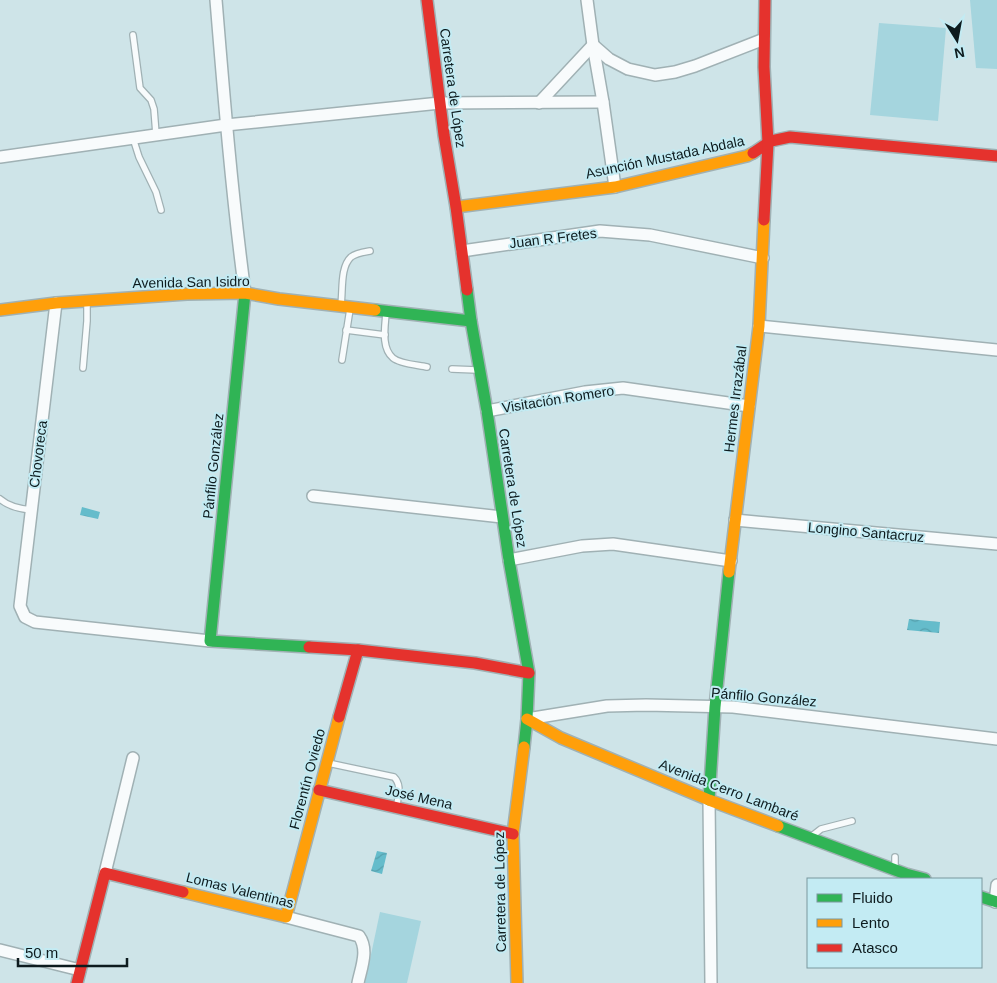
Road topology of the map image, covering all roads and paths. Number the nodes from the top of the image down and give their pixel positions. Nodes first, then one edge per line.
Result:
1 (216, 0) edge
2 (427, 0) edge
3 (587, 0) edge
4 (765, 0) edge
5 (133, 34) dead end
6 (764, 39) junction
7 (593, 46) junction
8 (604, 102) junction
9 (440, 103) junction
10 (539, 103) junction
11 (226, 125) junction
12 (156, 134) junction
13 (133, 138) junction
14 (768, 143) junction
15 (997, 156) edge
16 (0, 157) edge
17 (615, 187) junction
18 (456, 207) junction
19 (161, 210) dead end
20 (370, 251) dead end
21 (462, 251) junction
22 (763, 258) junction
23 (245, 293) junction
24 (87, 301) junction
25 (56, 303) junction
26 (345, 307) junction
27 (0, 310) edge
28 (386, 312) junction
29 (471, 322) junction
30 (759, 326) junction
31 (346, 330) junction
32 (385, 335) junction
33 (997, 350) edge
34 (342, 360) dead end
35 (427, 367) dead end
36 (83, 368) dead end
37 (452, 369) dead end
38 (480, 370) junction
39 (749, 406) junction
40 (487, 411) junction
41 (313, 496) dead end
42 (0, 499) edge
43 (32, 510) junction
44 (502, 518) junction
45 (735, 520) junction
46 (997, 544) edge
47 (509, 560) junction
48 (731, 561) junction
49 (210, 641) junction
50 (358, 650) junction
51 (529, 673) junction
52 (715, 707) junction
53 (527, 719) junction
54 (997, 739) edge
55 (133, 758) dead end
56 (326, 763) junction
57 (319, 790) junction
58 (709, 800) junction
59 (396, 808) junction
60 (852, 821) dead end
61 (513, 834) junction
62 (809, 838) junction
63 (894, 857) dead end
64 (895, 870) junction
65 (105, 873) junction
66 (921, 878) edge
67 (997, 885) edge
68 (982, 897) edge
69 (996, 902) edge
70 (286, 916) junction
71 (0, 950) edge
72 (80, 970) junction
73 (77, 983) edge
74 (358, 983) edge
75 (517, 983) edge
76 (711, 983) edge

1 - 11 street
2 - 9 street, Carretera de López
3 - 7 street
4 - 6 street, Hermes Irrazábal
5 - 12 lane
6 - 7 street
6 - 14 street, Hermes Irrazábal
7 - 8 street
7 - 10 street
8 - 10 street
8 - 17 street
9 - 10 street
9 - 11 street
9 - 18 street, Carretera de López
11 - 12 street
11 - 23 street
12 - 13 street
13 - 16 street
13 - 19 lane
14 - 15 street, Asunción Mustada Abdala
14 - 17 street, Asunción Mustada Abdala
14 - 22 street, Hermes Irrazábal
17 - 18 street, Asunción Mustada Abdala
18 - 21 street, Carretera de López
20 - 26 lane
21 - 22 street, Juan R Fretes
21 - 29 street, Carretera de López
22 - 30 street, Hermes Irrazábal
23 - 24 street, Avenida San Isidro
23 - 26 street, Avenida San Isidro
23 - 49 street, Pánfilo González
24 - 25 street, Avenida San Isidro
24 - 36 lane
25 - 27 street, Avenida San Isidro
25 - 43 street, Chovoreca
26 - 28 street, Avenida San Isidro
26 - 31 lane
28 - 29 street, Avenida San Isidro
28 - 32 lane
29 - 38 street, Carretera de López
30 - 33 street
30 - 39 street, Hermes Irrazábal
31 - 32 lane
31 - 34 lane
32 - 35 lane
37 - 38 lane
38 - 40 street, Carretera de López
39 - 40 street, Visitación Romero
39 - 45 street, Hermes Irrazábal
40 - 44 street, Carretera de López
41 - 44 street
42 - 43 lane
43 - 49 street, Chovoreca
44 - 47 street, Carretera de López
45 - 46 street, Longino Santacruz
45 - 48 street, Hermes Irrazábal
47 - 48 street
47 - 51 street, Carretera de López
48 - 52 street, Hermes Irrazábal
49 - 50 street
50 - 51 street
50 - 56 street, Florentín Oviedo
51 - 53 street, Carretera de López
52 - 53 street, Pánfilo González
52 - 54 street, Pánfilo González
52 - 58 street, Hermes Irrazábal
53 - 58 street, Avenida Cerro Lambaré
53 - 61 street, Carretera de López
55 - 65 street
56 - 57 street, Florentín Oviedo
56 - 59 lane
57 - 59 street, José Mena
57 - 70 street, Florentín Oviedo
58 - 62 street, Avenida Cerro Lambaré
58 - 76 street
59 - 61 street, José Mena
60 - 62 lane
61 - 75 street, Carretera de López
62 - 64 street, Avenida Cerro Lambaré
63 - 64 lane
64 - 66 street, Avenida Cerro Lambaré
65 - 70 street, Lomas Valentinas
65 - 72 street
67 - 69 street
68 - 69 street
70 - 74 street, Lomas Valentinas
71 - 72 street
72 - 73 street

